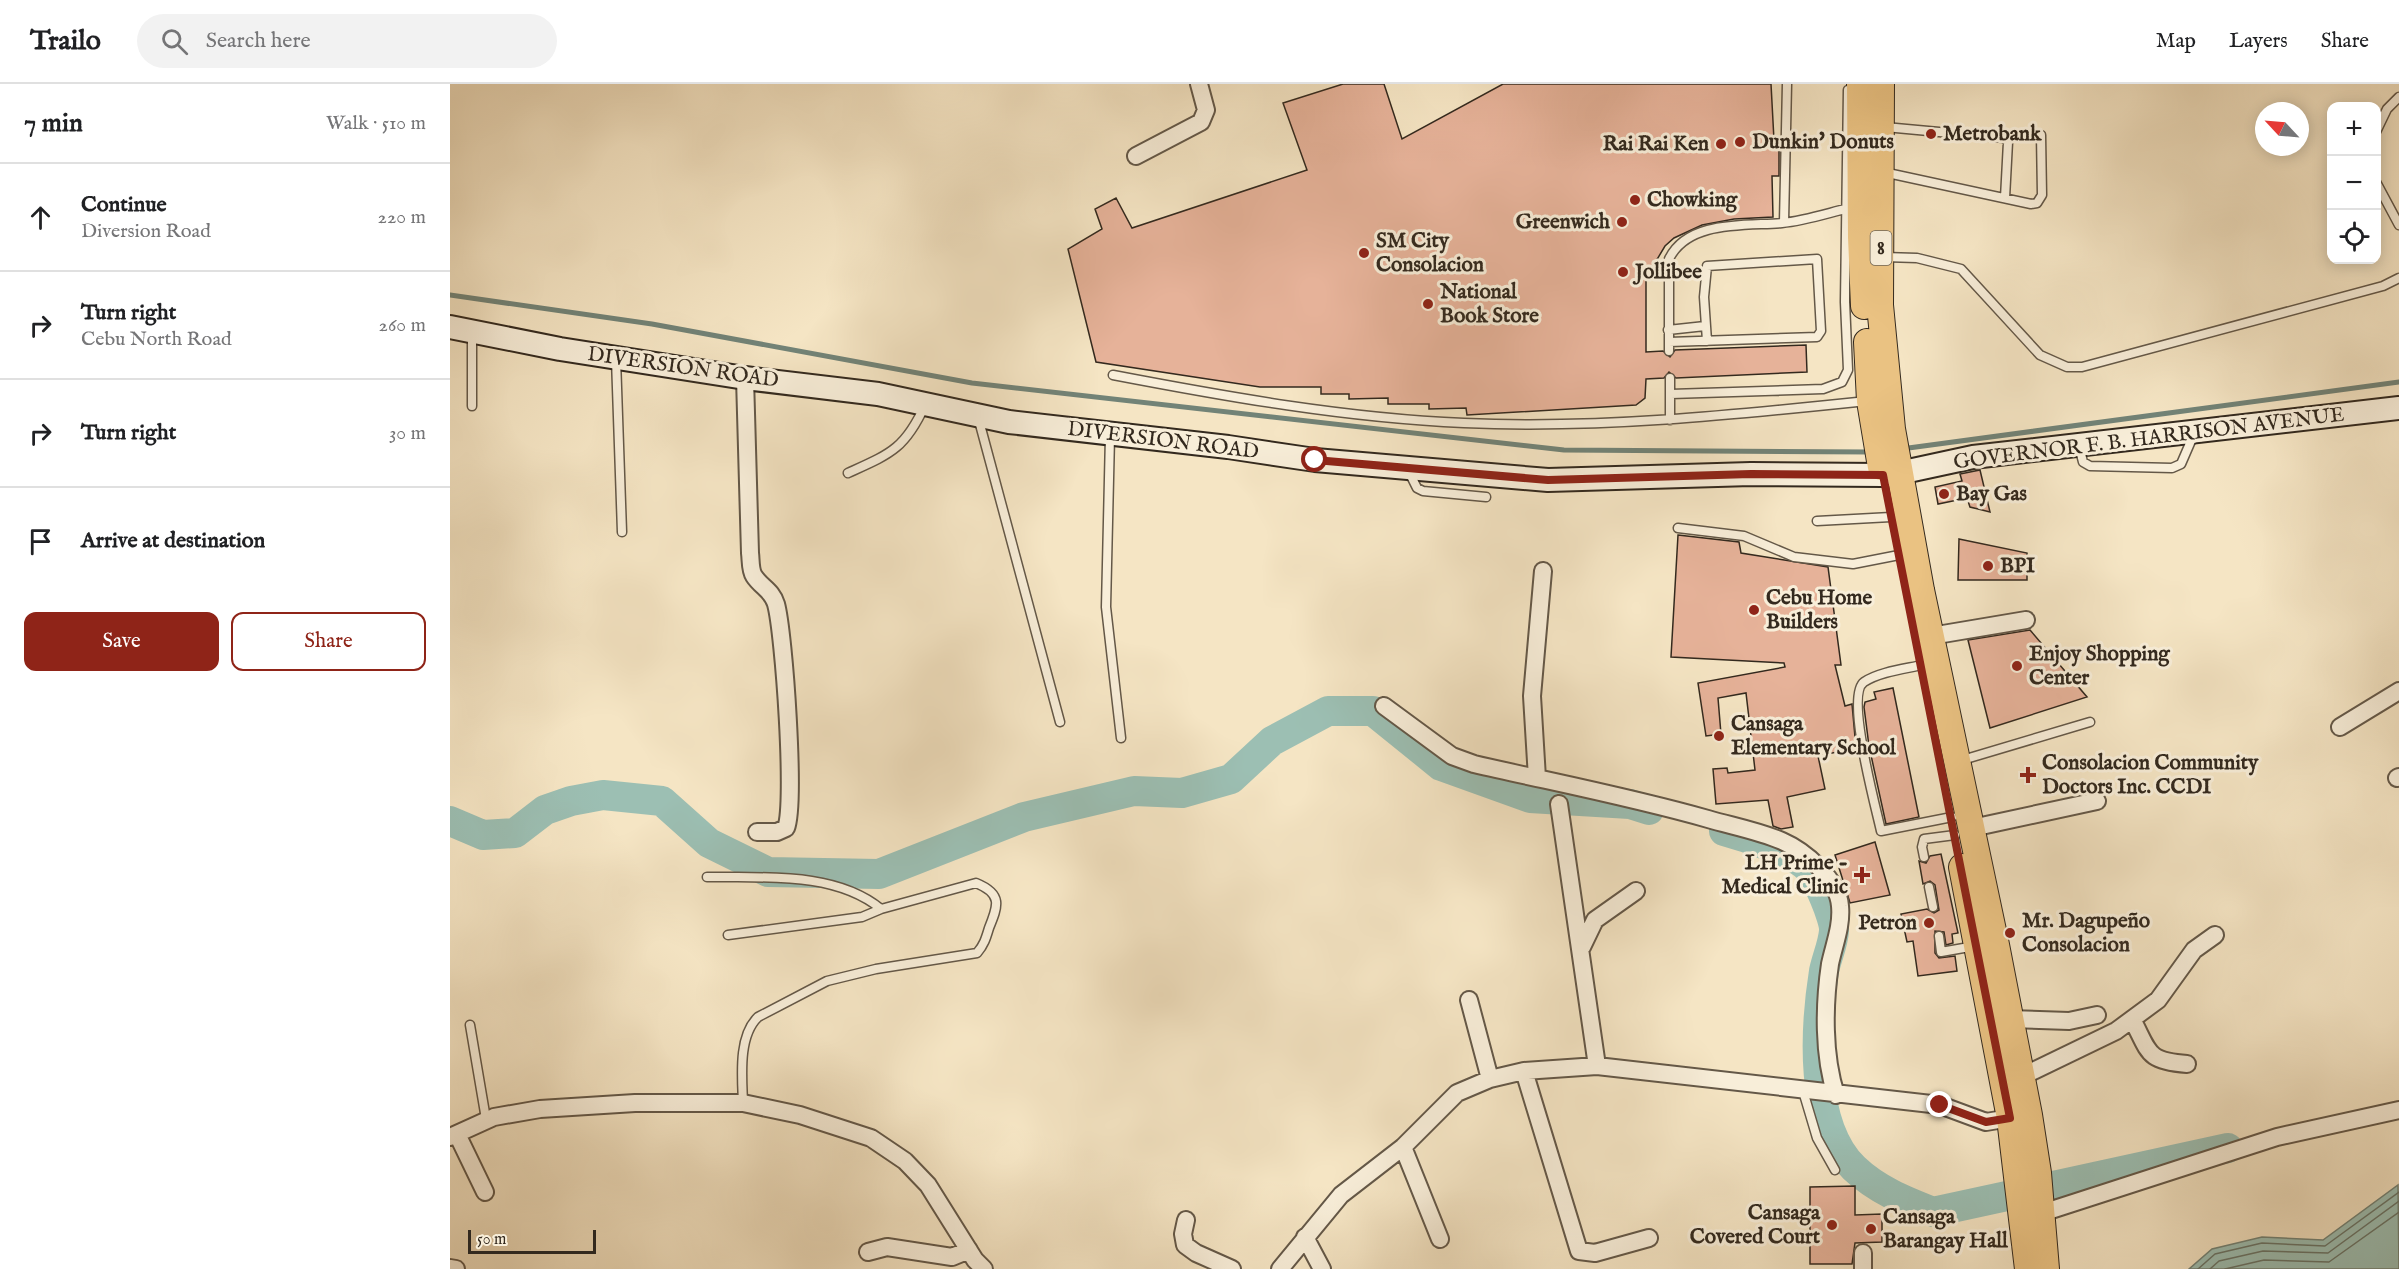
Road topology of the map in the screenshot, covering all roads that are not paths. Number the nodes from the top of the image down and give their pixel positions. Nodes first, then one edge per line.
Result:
1 (1198, 84) edge
2 (1786, 84) edge
3 (1848, 84) edge
4 (1860, 84) edge
5 (1881, 84) edge
6 (2399, 97) edge
7 (2381, 122) edge
8 (1881, 127) junction
9 (2041, 135) dead end
10 (1136, 156) dead end
11 (1882, 172) junction
12 (2381, 191) edge
13 (2005, 198) junction
14 (1845, 209) junction
15 (1784, 222) junction
16 (2399, 225) edge
17 (1881, 256) junction
18 (2399, 278) edge
19 (1706, 326) junction
20 (450, 327) edge
21 (1668, 330) junction
22 (472, 331) junction
23 (1707, 341) junction
24 (616, 358) junction
25 (1113, 375) dead end
26 (745, 378) junction
27 (1670, 378) dead end
28 (1671, 394) junction
29 (1870, 401) junction
30 (926, 405) junction
31 (472, 406) dead end
32 (2399, 408) edge
33 (978, 416) junction
34 (1670, 420) junction
35 (1883, 430) junction
36 (2195, 430) junction
37 (1110, 435) junction
38 (2079, 446) junction
39 (1406, 467) junction
40 (1890, 469) junction
41 (848, 473) dead end
42 (1486, 497) dead end
43 (1891, 517) junction
44 (1816, 521) dead end
45 (1678, 528) dead end
46 (622, 532) dead end
47 (1899, 555) junction
48 (1543, 571) dead end
49 (2026, 620) dead end
50 (1931, 636) junction
51 (1922, 665) junction
52 (2399, 691) edge
53 (1384, 706) dead end
54 (1060, 722) dead end
55 (2090, 722) dead end
56 (2340, 727) dead end
57 (1121, 738) dead end
58 (1958, 761) junction
59 (1537, 778) junction
60 (2097, 801) dead end
61 (1559, 804) dead end
62 (1959, 827) junction
63 (757, 832) dead end
64 (1924, 857) dead end
65 (707, 877) dead end
66 (1929, 887) dead end
67 (1636, 891) dead end
68 (1933, 907) dead end
69 (881, 909) junction
70 (728, 935) dead end
71 (2215, 935) dead end
72 (1939, 936) dead end
73 (1977, 945) junction
74 (1581, 948) junction
75 (1469, 1000) dead end
76 (2097, 1015) dead end
77 (2008, 1019) junction
78 (2132, 1019) junction
79 (470, 1025) dead end
80 (2187, 1064) dead end
81 (1597, 1066) junction
82 (1524, 1071) junction
83 (2020, 1077) junction
84 (1490, 1079) junction
85 (1807, 1092) junction
86 (1833, 1094) junction
87 (743, 1103) junction
88 (2399, 1110) edge
89 (2010, 1118) junction
90 (486, 1119) junction
91 (453, 1136) edge
92 (1403, 1147) junction
93 (1835, 1170) dead end
94 (2028, 1174) junction
95 (485, 1192) dead end
96 (2035, 1211) junction
97 (1186, 1220) dead end
98 (1305, 1237) junction
99 (1649, 1238) dead end
100 (1440, 1239) dead end
101 (969, 1250) junction
102 (868, 1252) dead end
103 (450, 1268) edge
104 (980, 1268) edge
105 (456, 1269) edge
106 (1232, 1269) edge
107 (1280, 1269) edge
108 (1322, 1269) edge
109 (2028, 1269) edge
110 (2046, 1269) edge

1 - 10 street
2 - 15 lane
3 - 14 lane
4 - 29 main road, 8
5 - 8 main road, 8
6 - 7 lane
8 - 11 main road, 8
8 - 13 lane
9 - 13 lane
11 - 13 lane
11 - 17 main road, 8
12 - 16 lane
14 - 15 lane
14 - 28 lane
15 - 21 lane
17 - 18 lane
17 - 35 main road, 8
19 - 21 lane
19 - 23 lane
19 - 23 lane
20 - 22 street, DIVERSION ROAD
21 - 23 lane
22 - 24 street, DIVERSION ROAD
22 - 31 lane
24 - 26 street, DIVERSION ROAD
24 - 46 lane
25 - 34 lane
26 - 30 street, DIVERSION ROAD
26 - 63 street
27 - 28 lane
28 - 34 lane
29 - 34 lane
29 - 35 main road, 8
30 - 33 street, DIVERSION ROAD
30 - 41 lane
32 - 36 street, GOVERNOR F. B. HARRISON AVENUE
33 - 37 street, DIVERSION ROAD
33 - 54 lane
35 - 40 main road, 8
36 - 38 street, GOVERNOR F. B. HARRISON AVENUE
36 - 38 lane
37 - 39 street, DIVERSION ROAD
37 - 57 lane
38 - 40 street, GOVERNOR F. B. HARRISON AVENUE
39 - 40 street, DIVERSION ROAD
39 - 42 lane
40 - 43 main road, 8
40 - 50 main road, 8
43 - 44 lane
43 - 47 main road, 8
45 - 47 lane
47 - 51 main road, 8
48 - 59 street
49 - 50 street
50 - 58 main road, 8
51 - 62 main road, 8
51 - 62 lane
52 - 56 street
53 - 59 street
55 - 58 lane
58 - 62 main road, 8
59 - 86 street
60 - 62 street
61 - 74 street
62 - 64 lane
62 - 73 main road, 8
62 - 77 main road, 8
65 - 69 lane
66 - 68 lane
67 - 74 street
69 - 70 lane
69 - 87 lane
71 - 78 street
72 - 73 lane
73 - 89 main road, 8
74 - 81 street
75 - 84 street
76 - 77 street
77 - 83 main road, 8
78 - 80 street
78 - 83 street
79 - 90 lane
81 - 82 street
81 - 85 street
82 - 84 street
82 - 99 street
83 - 94 main road, 8
84 - 92 street
85 - 86 street
85 - 93 lane
86 - 89 street
87 - 90 street
87 - 101 street
88 - 96 street
89 - 94 main road, 8
90 - 91 street
91 - 95 street
92 - 98 street
92 - 100 street
94 - 96 main road, 8
96 - 109 main road, 8
96 - 110 main road, 8
97 - 106 street
98 - 107 street
98 - 108 street
101 - 102 street
101 - 104 street
103 - 105 street

